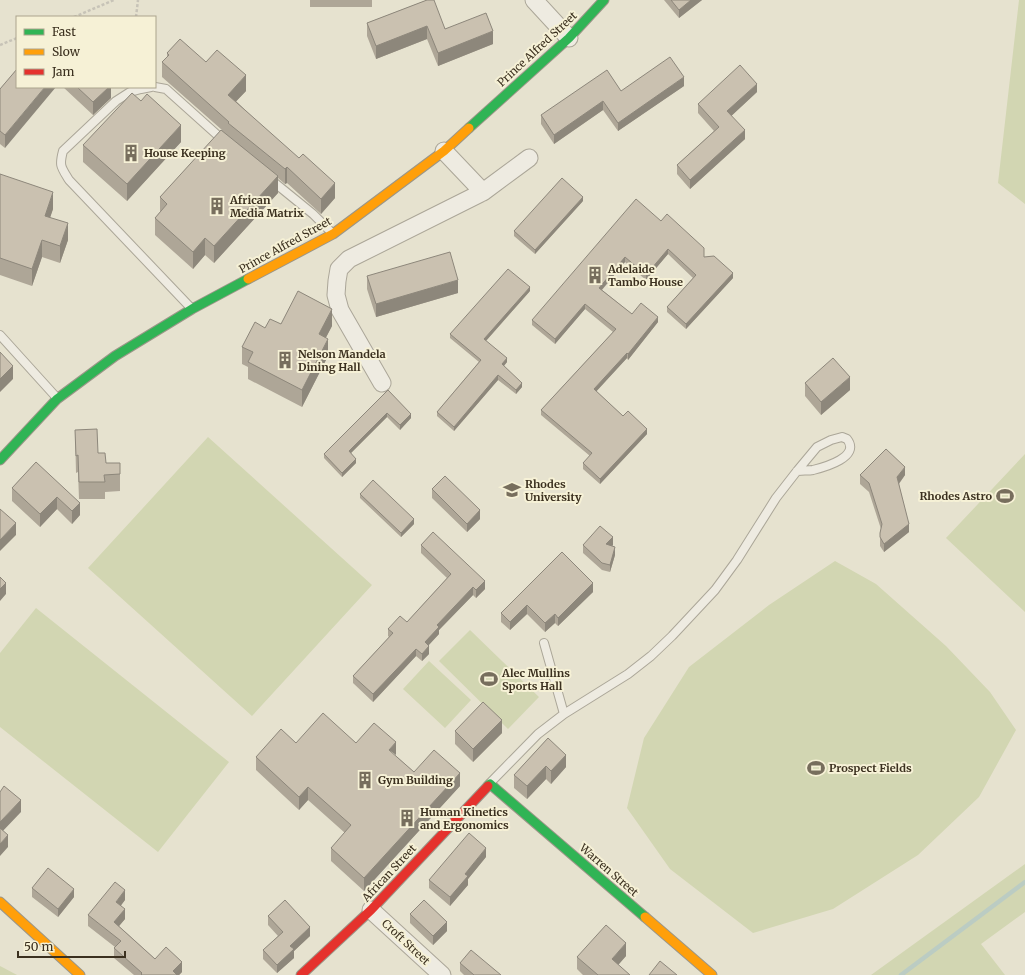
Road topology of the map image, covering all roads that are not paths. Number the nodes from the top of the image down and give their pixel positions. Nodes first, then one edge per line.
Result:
1 (534, 0) edge
2 (604, 0) edge
3 (569, 38) junction
4 (156, 87) edge
5 (146, 88) edge
6 (233, 149) edge
7 (444, 151) junction
8 (530, 158) dead end
9 (264, 174) edge
10 (482, 192) junction
11 (333, 234) junction
12 (192, 309) junction
13 (0, 335) edge
14 (382, 383) dead end
15 (57, 399) junction
16 (0, 460) edge
17 (797, 471) junction
18 (544, 643) dead end
19 (564, 714) junction
20 (490, 784) junction
21 (0, 902) edge
22 (371, 910) junction
23 (80, 975) edge
24 (301, 975) edge
25 (442, 975) edge
26 (712, 975) edge

1 - 3 street
2 - 3 street, Prince Alfred Street
3 - 7 street, Prince Alfred Street
4 - 6 lane
5 - 12 lane
7 - 10 street
7 - 11 street, Prince Alfred Street
8 - 10 street
9 - 11 lane
10 - 14 street
11 - 12 street, Prince Alfred Street
12 - 15 street, Prince Alfred Street
13 - 15 lane
15 - 16 street, Prince Alfred Street
17 - 17 lane
17 - 19 lane
18 - 19 lane
19 - 20 lane
20 - 22 street, African Street
20 - 26 street, Warren Street
21 - 23 street
22 - 24 street, African Street
22 - 25 street, Croft Street

